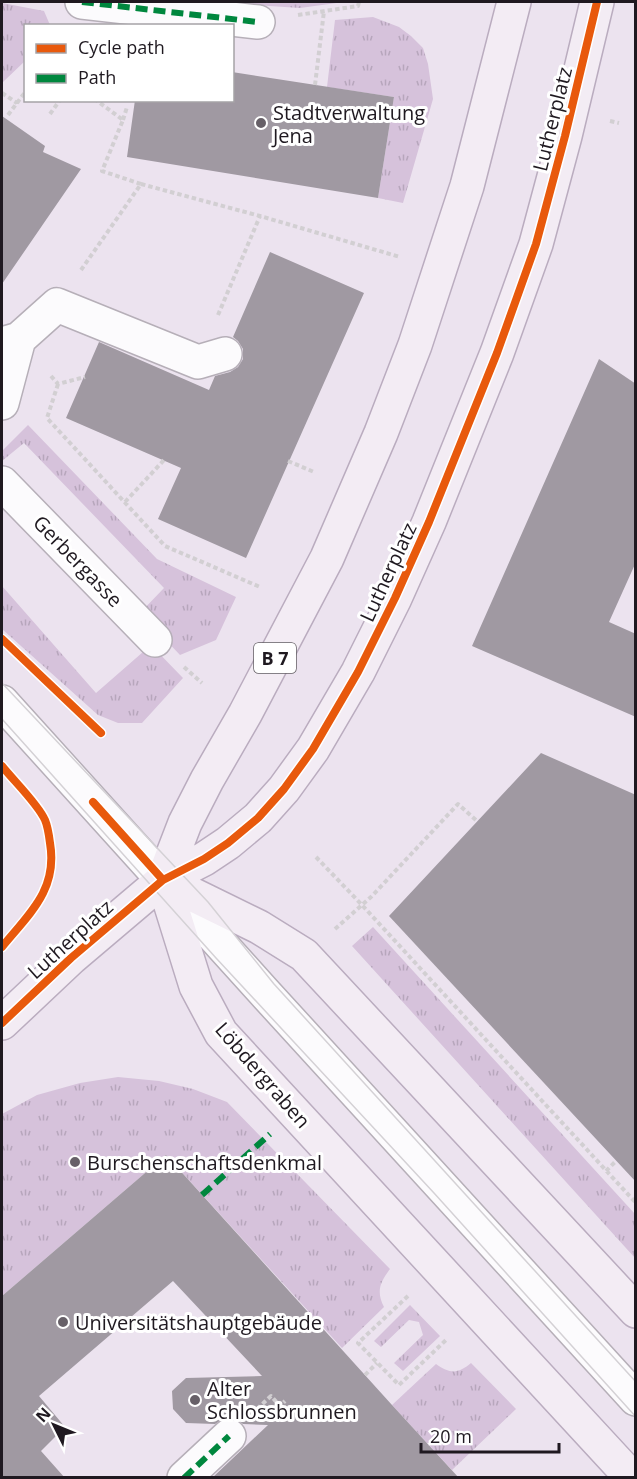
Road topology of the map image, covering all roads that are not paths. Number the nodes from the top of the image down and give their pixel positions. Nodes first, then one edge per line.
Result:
1 (82, 2) edge
2 (514, 2) edge
3 (597, 2) edge
4 (258, 22) road end
5 (10, 342) edge
6 (211, 358) road end
7 (2, 403) edge
8 (2, 483) edge
9 (155, 640) dead end
10 (2, 702) edge
11 (163, 880) junction
12 (2, 1023) edge
13 (636, 1311) edge
14 (636, 1399) edge
15 (229, 1436) dead end
16 (184, 1478) edge
17 (632, 1478) edge

1 - 4 street
2 - 11 main road, Lutherplatz / B 7
3 - 11 main road, Lutherplatz / B 7
5 - 6 street
5 - 7 street
8 - 9 street, Gerbergasse
10 - 11 street
11 - 12 main road, Lutherplatz / B 7
11 - 13 main road
11 - 14 street
11 - 17 main road, Löbdergraben
15 - 16 street

